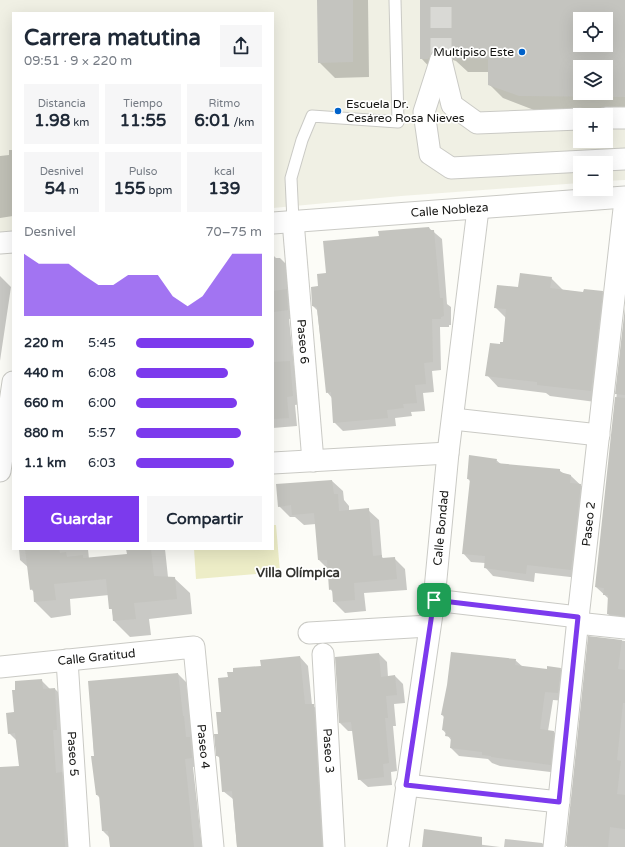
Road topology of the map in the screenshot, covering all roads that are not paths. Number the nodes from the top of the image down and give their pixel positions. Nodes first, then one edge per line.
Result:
1 (395, 0) edge
2 (613, 118) edge
3 (625, 118) edge
4 (573, 119) edge
5 (625, 159) edge
6 (625, 197) edge
7 (625, 200) edge
8 (478, 209) junction
9 (283, 222) edge
10 (12, 242) edge
11 (0, 243) edge
12 (12, 392) edge
13 (453, 419) junction
14 (599, 434) junction
15 (448, 453) junction
16 (313, 461) junction
17 (5, 463) edge
18 (274, 464) edge
19 (434, 600) junction
20 (625, 614) edge
21 (578, 616) junction
22 (429, 626) junction
23 (625, 628) edge
24 (309, 633) dead end
25 (194, 647) joint
26 (323, 654) dead end
27 (67, 660) junction
28 (0, 667) edge
29 (406, 785) junction
30 (559, 802) junction
31 (79, 847) edge
32 (213, 847) edge
33 (334, 847) edge
34 (398, 847) edge
35 (554, 847) edge

1 - 9 lane
2 - 3 street
4 - 5 street
6 - 8 street, Calle Nobleza
7 - 14 street, Paseo 2
8 - 9 street, Calle Nobleza
8 - 13 street, Calle Bondad
9 - 16 street, Paseo 6
10 - 11 street
12 - 17 street
13 - 14 street
13 - 15 street, Calle Bondad
14 - 21 street, Paseo 2
15 - 16 street
15 - 19 street, Calle Bondad
16 - 18 street
19 - 21 street
19 - 22 street, Calle Bondad
20 - 21 street
21 - 23 street
21 - 30 street, Paseo 2
22 - 24 street
22 - 29 street, Calle Bondad
25 - 27 street, Calle Gratitud
25 - 32 street, Paseo 4
26 - 33 street, Paseo 3
27 - 28 street, Calle Gratitud
27 - 31 street, Paseo 5
29 - 30 street
29 - 34 street, Calle Bondad
30 - 35 street, Paseo 2

